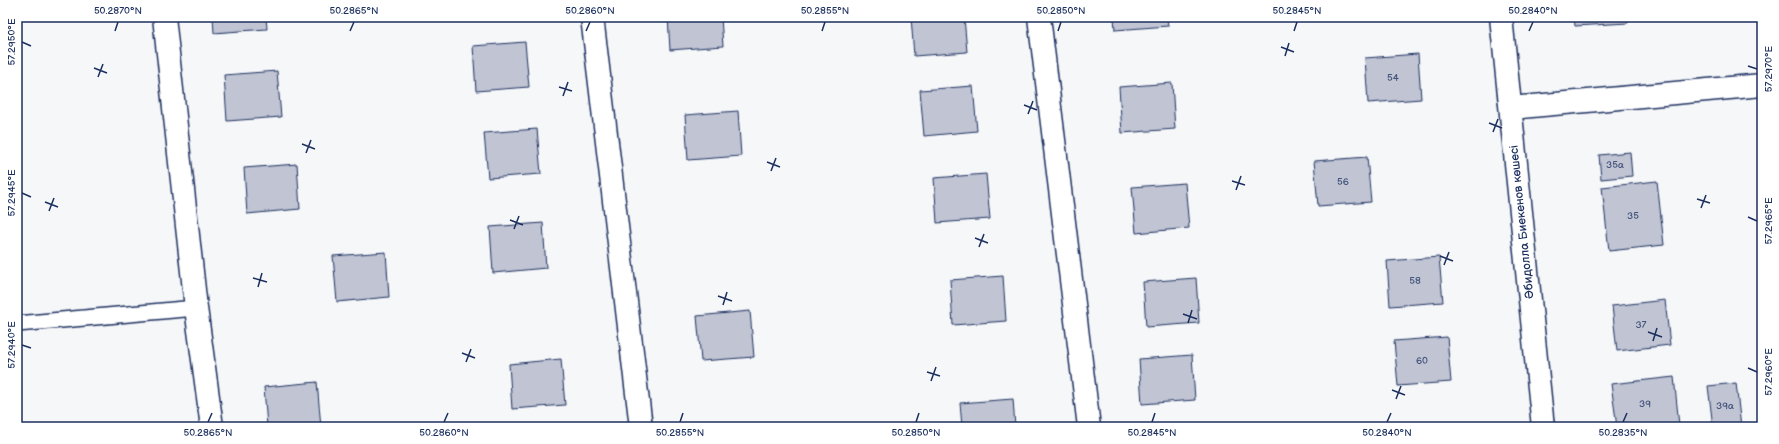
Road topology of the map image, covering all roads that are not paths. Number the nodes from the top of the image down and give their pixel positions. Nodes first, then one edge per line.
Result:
1 (164, 17) edge
2 (592, 17) edge
3 (1039, 17) edge
4 (1502, 17) edge
5 (1762, 85) edge
6 (1510, 108) junction
7 (196, 308) junction
8 (17, 324) edge
9 (212, 427) edge
10 (641, 427) edge
11 (1089, 427) edge
12 (1543, 427) edge

1 - 7 street
2 - 10 street
3 - 11 street
4 - 6 street, Әбидолла Биекенов көшесі
5 - 6 street
6 - 12 street, Әбидолла Биекенов көшесі
7 - 8 lane
7 - 9 street

